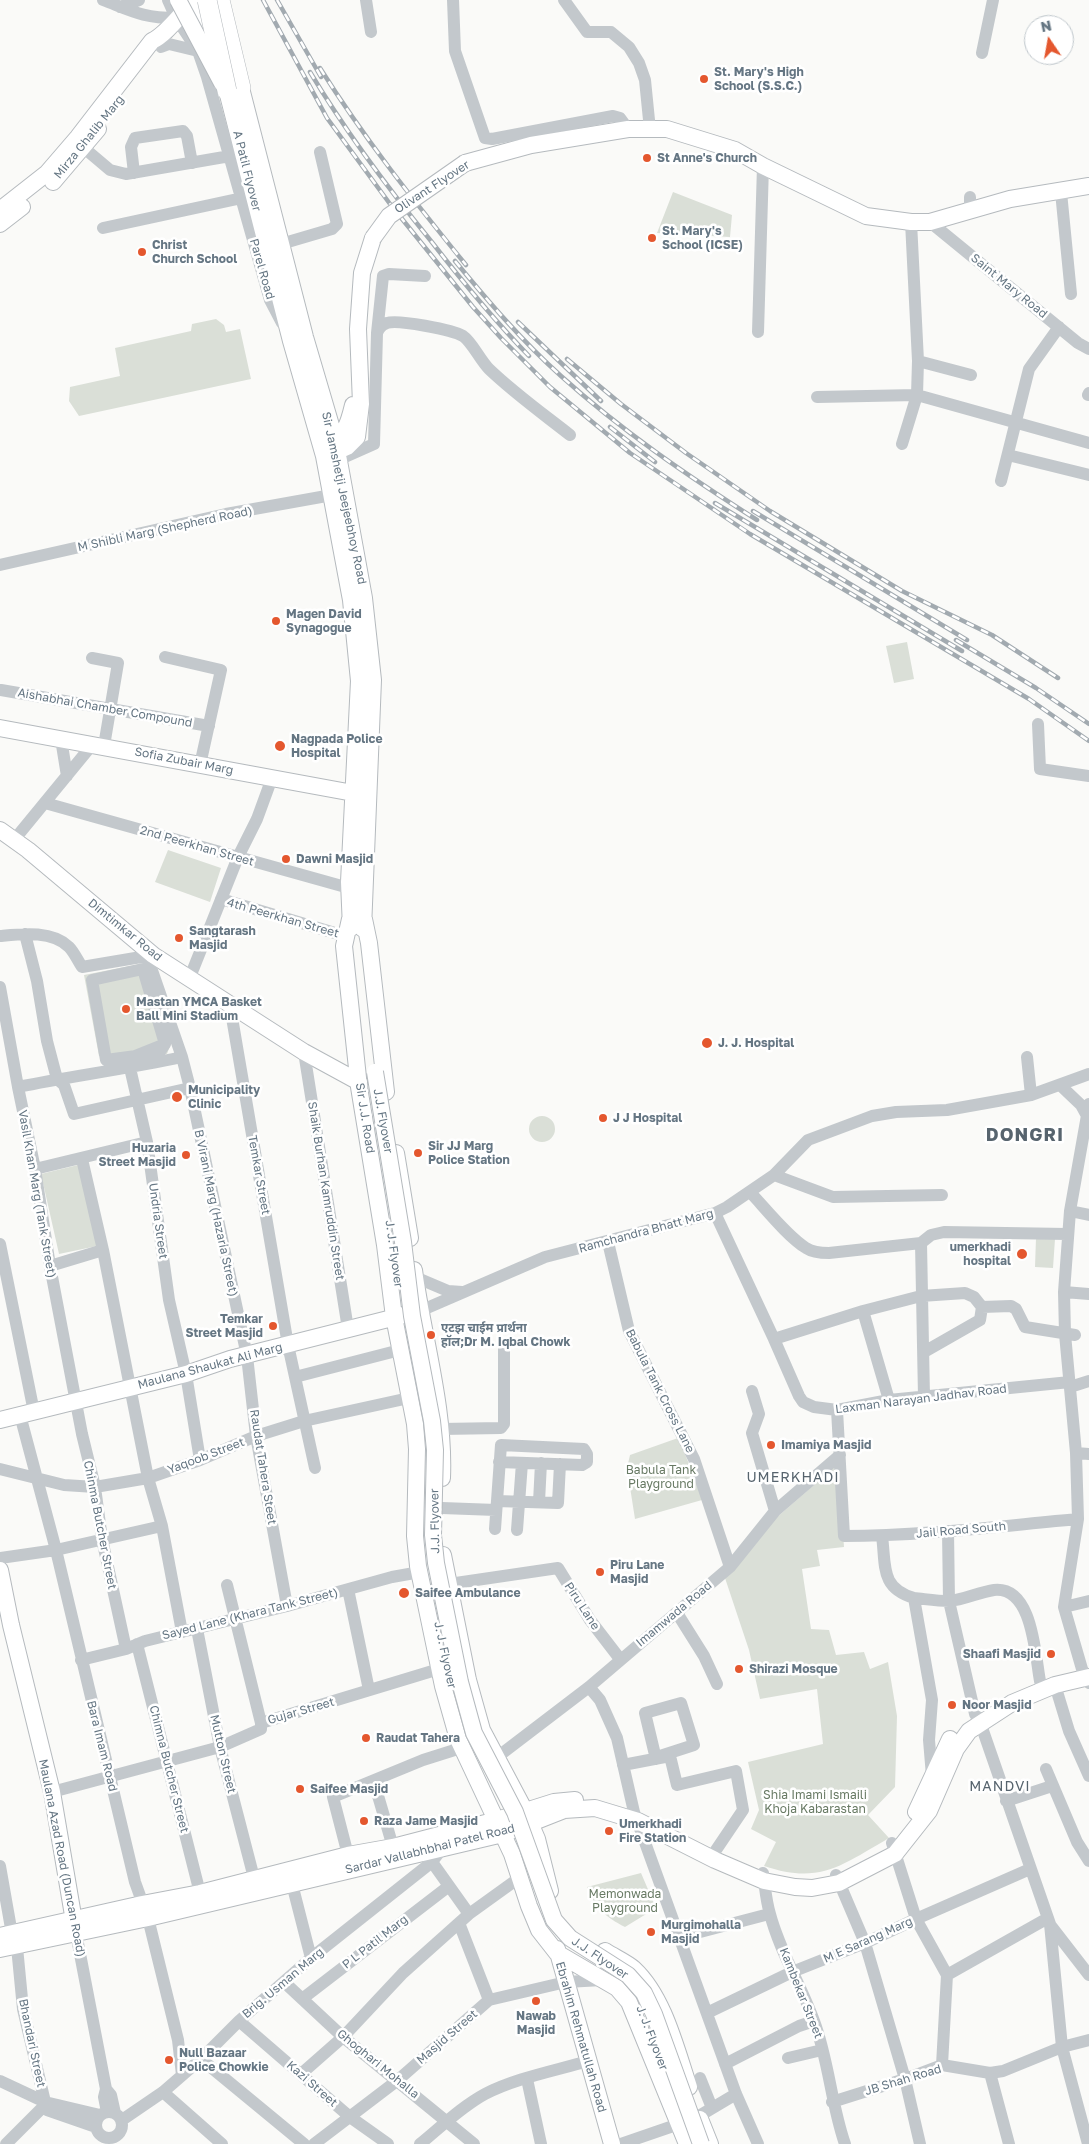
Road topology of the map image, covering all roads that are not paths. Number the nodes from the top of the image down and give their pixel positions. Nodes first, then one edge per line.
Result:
1 (103, 0) edge
2 (139, 0) edge
3 (168, 0) edge
4 (193, 0) edge
5 (220, 0) edge
6 (366, 0) edge
7 (453, 0) edge
8 (564, 0) edge
9 (993, 0) edge
10 (120, 6) junction
11 (176, 18) junction
12 (371, 32) dead end
13 (161, 42) junction
14 (198, 51) junction
15 (982, 53) dead end
16 (234, 90) junction
17 (628, 129) junction
18 (650, 130) junction
19 (84, 148) junction
20 (320, 152) dead end
21 (230, 156) junction
22 (192, 163) junction
23 (763, 166) junction
24 (134, 173) junction
25 (1089, 186) edge
26 (1061, 192) junction
27 (242, 198) junction
28 (0, 210) edge
29 (912, 222) junction
30 (930, 222) junction
31 (0, 224) edge
32 (103, 228) dead end
33 (281, 244) junction
34 (425, 276) dead end
35 (1071, 294) dead end
36 (1059, 327) junction
37 (758, 332) dead end
38 (377, 333) junction
39 (291, 341) junction
40 (1089, 349) edge
41 (918, 361) junction
42 (971, 375) dead end
43 (917, 395) junction
44 (817, 397) dead end
45 (356, 399) junction
46 (324, 401) junction
47 (1016, 422) junction
48 (570, 435) dead end
49 (1089, 443) edge
50 (902, 444) dead end
51 (336, 448) junction
52 (1008, 455) junction
53 (1089, 475) edge
54 (1001, 481) dead end
55 (332, 495) junction
56 (0, 565) edge
57 (165, 657) dead end
58 (92, 658) dead end
59 (1, 690) dead end
60 (110, 710) junction
61 (1038, 724) dead end
62 (209, 726) junction
63 (0, 728) edge
64 (61, 739) junction
65 (98, 746) junction
66 (200, 765) junction
67 (67, 776) junction
68 (1089, 776) edge
69 (272, 778) junction
70 (361, 794) junction
71 (46, 803) junction
72 (0, 830) edge
73 (14, 840) junction
74 (238, 857) junction
75 (349, 888) junction
76 (221, 899) junction
77 (357, 919) junction
78 (25, 934) junction
79 (0, 936) edge
80 (345, 936) junction
81 (150, 955) junction
82 (82, 967) junction
83 (190, 977) junction
84 (0, 987) edge
85 (230, 1006) junction
86 (304, 1052) junction
87 (182, 1057) junction
88 (1027, 1057) dead end
89 (133, 1062) junction
90 (103, 1070) junction
91 (1089, 1074) edge
92 (366, 1077) junction
93 (57, 1079) junction
94 (1060, 1084) junction
95 (18, 1087) junction
96 (190, 1088) junction
97 (1031, 1095) junction
98 (139, 1100) junction
99 (1088, 1109) edge
100 (1086, 1136) edge
101 (147, 1142) junction
102 (82, 1159) junction
103 (35, 1168) junction
104 (774, 1175) junction
105 (750, 1192) junction
106 (942, 1195) dead end
107 (1070, 1211) junction
108 (715, 1213) junction
109 (1089, 1215) edge
110 (1067, 1234) junction
111 (608, 1242) junction
112 (921, 1242) junction
113 (0, 1244) edge
114 (103, 1250) junction
115 (50, 1266) junction
116 (415, 1277) junction
117 (465, 1292) junction
118 (1064, 1292) junction
119 (1089, 1294) edge
120 (921, 1296) junction
121 (982, 1307) junction
122 (420, 1311) junction
123 (863, 1311) junction
124 (394, 1317) junction
125 (348, 1329) junction
126 (1070, 1335) junction
127 (774, 1339) junction
128 (288, 1345) junction
129 (504, 1348) dead end
130 (400, 1350) junction
131 (924, 1352) junction
132 (247, 1356) junction
133 (186, 1374) junction
134 (295, 1377) junction
135 (1089, 1381) edge
136 (1070, 1385) junction
137 (130, 1387) junction
138 (752, 1391) dead end
139 (924, 1397) junction
140 (410, 1398) junction
141 (889, 1400) junction
142 (76, 1401) junction
143 (837, 1410) junction
144 (27, 1414) junction
145 (0, 1420) edge
146 (304, 1421) junction
147 (501, 1428) junction
148 (441, 1429) junction
149 (256, 1436) junction
150 (501, 1445) junction
151 (545, 1447) junction
152 (1083, 1454) edge
153 (840, 1455) junction
154 (200, 1460) junction
155 (500, 1462) junction
156 (522, 1463) junction
157 (543, 1464) junction
158 (560, 1464) junction
159 (315, 1468) dead end
160 (0, 1469) edge
161 (36, 1478) junction
162 (148, 1478) junction
163 (95, 1486) junction
164 (520, 1502) junction
165 (539, 1502) junction
166 (497, 1505) junction
167 (442, 1508) junction
168 (775, 1511) junction
169 (1078, 1519) junction
170 (162, 1526) junction
171 (495, 1529) dead end
172 (517, 1530) dead end
173 (948, 1531) junction
174 (882, 1536) junction
175 (102, 1540) junction
176 (56, 1550) junction
177 (0, 1558) edge
178 (730, 1567) junction
179 (0, 1570) edge
180 (420, 1572) junction
181 (449, 1584) junction
182 (227, 1585) dead end
183 (348, 1589) junction
184 (914, 1598) junction
185 (949, 1601) junction
186 (1089, 1601) edge
187 (287, 1606) junction
188 (1064, 1607) junction
189 (677, 1613) junction
190 (236, 1619) junction
191 (5, 1627) edge
192 (197, 1629) junction
193 (182, 1632) junction
194 (131, 1646) junction
195 (81, 1660) junction
196 (620, 1660) junction
197 (439, 1669) junction
198 (1087, 1675) edge
199 (717, 1684) dead end
200 (1046, 1685) junction
201 (589, 1687) junction
202 (369, 1690) junction
203 (978, 1718) junction
204 (262, 1723) junction
205 (220, 1747) junction
206 (462, 1748) junction
207 (496, 1758) junction
208 (656, 1758) junction
209 (167, 1761) junction
210 (623, 1765) junction
211 (1046, 1769) dead end
212 (109, 1775) junction
213 (932, 1776) junction
214 (1089, 1776) edge
215 (374, 1782) junction
216 (1052, 1786) junction
217 (52, 1792) junction
218 (1006, 1800) junction
219 (527, 1817) junction
220 (636, 1817) junction
221 (500, 1827) junction
222 (468, 1835) junction
223 (444, 1846) junction
224 (393, 1847) junction
225 (894, 1848) junction
226 (714, 1853) junction
227 (348, 1855) junction
228 (1089, 1861) edge
229 (432, 1862) junction
230 (0, 1866) edge
231 (1030, 1869) junction
232 (290, 1876) junction
233 (763, 1876) junction
234 (254, 1878) junction
235 (519, 1878) junction
236 (838, 1879) junction
237 (449, 1886) junction
238 (200, 1893) junction
239 (552, 1899) junction
240 (145, 1911) junction
241 (469, 1914) junction
242 (769, 1914) junction
243 (916, 1918) junction
244 (1049, 1921) junction
245 (458, 1923) junction
246 (75, 1926) junction
247 (681, 1937) junction
248 (10, 1939) edge
249 (865, 1943) junction
250 (0, 1950) edge
251 (557, 1953) junction
252 (311, 1958) junction
253 (792, 1972) junction
254 (947, 1975) junction
255 (1089, 1975) edge
256 (602, 1980) junction
257 (284, 1982) junction
258 (566, 1982) junction
259 (302, 1999) junction
260 (489, 2000) junction
261 (707, 2013) junction
262 (239, 2021) junction
263 (814, 2021) junction
264 (343, 2036) junction
265 (1089, 2040) edge
266 (1062, 2047) junction
267 (822, 2050) junction
268 (788, 2058) dead end
269 (202, 2059) junction
270 (588, 2061) junction
271 (726, 2064) junction
272 (942, 2065) junction
273 (990, 2073) junction
274 (301, 2074) junction
275 (182, 2076) junction
276 (700, 2078) dead end
277 (527, 2079) junction
278 (905, 2079) junction
279 (398, 2080) junction
280 (0, 2081) edge
281 (0, 2089) edge
282 (163, 2092) junction
283 (736, 2094) junction
284 (722, 2096) dead end
285 (832, 2102) junction
286 (44, 2105) junction
287 (706, 2108) junction
288 (350, 2117) junction
289 (447, 2122) junction
290 (679, 2124) junction
291 (112, 2127) edge
292 (6, 2144) edge
293 (222, 2144) edge
294 (304, 2144) edge
295 (314, 2144) edge
296 (388, 2144) edge
297 (420, 2144) edge
298 (474, 2144) edge
299 (541, 2144) edge
300 (612, 2144) edge
301 (621, 2144) edge
302 (689, 2144) edge
303 (701, 2144) edge
304 (710, 2144) edge
305 (758, 2144) edge
306 (845, 2144) edge
307 (920, 2144) edge
308 (1009, 2144) edge
309 (1088, 2144) edge

1 - 10 street
2 - 10 street
3 - 11 street, Parel Road
4 - 11 main road, Mirza Ghalib Marg
4 - 16 highway, A Patil Flyover, bridge
4 - 16 main road, bridge
5 - 16 highway
6 - 12 street
7 - 17 street
8 - 18 street
9 - 15 street
10 - 11 street
11 - 13 main road, Mirza Ghalib Marg
11 - 14 street, Parel Road
13 - 14 street
13 - 19 main road, Mirza Ghalib Marg
13 - 28 main road, Mirza Ghalib Marg
14 - 21 street, Parel Road
16 - 33 main road, Sir Jamshetji Jeejeebhoy Road
16 - 39 main road, A Patil Flyover
17 - 18 main road, Olivant Flyover
17 - 45 main road, Olivant Flyover, bridge
18 - 23 main road, Olivant Flyover
19 - 24 street
19 - 31 main road, Mirza Ghalib Marg
20 - 33 street
21 - 22 street
21 - 27 street, Parel Road
22 - 24 street
22 - 24 street
23 - 29 main road, Olivant Flyover
23 - 37 street
25 - 26 main road, Olivant Flyover
26 - 30 main road, Olivant Flyover
26 - 35 street
27 - 32 street
27 - 39 street, Parel Road
29 - 30 main road, Olivant Flyover
29 - 41 street
30 - 36 street, Saint Mary Road
33 - 46 main road, Sir Jamshetji Jeejeebhoy Road
34 - 38 street
36 - 40 street, Saint Mary Road
36 - 47 street
38 - 48 street
38 - 51 street
39 - 51 main road, Sir Jamshetji Jeejeebhoy Road
41 - 42 street
41 - 43 street
43 - 44 street
43 - 47 street
43 - 50 street
45 - 46 main road
45 - 51 main road, Olivant Flyover
46 - 51 main road, Sir Jamshetji Jeejeebhoy Road
47 - 49 street
47 - 52 street
51 - 55 main road, Sir Jamshetji Jeejeebhoy Road
51 - 70 main road, Sir Jamshetji Jeejeebhoy Road
52 - 53 street
52 - 54 street
55 - 56 street, M Shibli Marg (Shepherd Road)
55 - 70 main road, Sir Jamshetji Jeejeebhoy Road
57 - 62 street
58 - 60 street
59 - 60 street, Aishabhai Chamber Compound
60 - 62 street, Aishabhai Chamber Compound
60 - 65 street
61 - 68 street
62 - 66 street
63 - 64 main road, Sofia Zubair Marg
64 - 65 main road, Sofia Zubair Marg
64 - 67 street
65 - 66 main road, Sofia Zubair Marg
65 - 67 street
66 - 69 main road, Sofia Zubair Marg
67 - 71 street
69 - 70 main road, Sofia Zubair Marg
69 - 74 street
70 - 75 main road, Sir Jamshetji Jeejeebhoy Road
70 - 77 main road, Sir Jamshetji Jeejeebhoy Road
71 - 73 street
71 - 74 street, 2nd Peerkhan Street
72 - 73 main road, Dimtimkar Road
73 - 81 main road, Dimtimkar Road
74 - 75 street, 2nd Peerkhan Street
74 - 76 street
75 - 77 main road, Sir Jamshetji Jeejeebhoy Road
76 - 80 street, 4th Peerkhan Street
76 - 83 street
77 - 80 main road, Sir J.J. Road
77 - 92 main road, J. J. Flyover
77 - 116 main road, Sir J.J. Road
78 - 79 street
78 - 82 street
78 - 93 street
80 - 92 main road, Sir J.J. Road
81 - 82 street
81 - 83 main road, Dimtimkar Road
81 - 87 street, B Virani Marg (Hazaria Street)
82 - 90 street
83 - 85 main road, Dimtimkar Road
84 - 95 street, Vasil Khan Marg (Tank Street)
85 - 86 main road, Dimtimkar Road
85 - 128 street, Temkar Street
86 - 92 main road, Dimtimkar Road
86 - 125 street, Shaik Burhan Kamruddin Street
87 - 89 street
87 - 96 street, B Virani Marg (Hazaria Street)
88 - 97 street
89 - 89 street
89 - 90 street
89 - 98 street, Undria Street
90 - 93 street
91 - 94 street, Ramchandra Bhatt Marg
92 - 124 main road, Sir J.J. Road
92 - 302 main road, J. J. Flyover
92 - 303 main road, J.J. Flyover, bridge
93 - 95 street
93 - 98 street
94 - 97 street, Ramchandra Bhatt Marg
94 - 99 street
95 - 103 street, Vasil Khan Marg (Tank Street)
96 - 98 street
96 - 132 street, B Virani Marg (Hazaria Street)
97 - 104 street, Ramchandra Bhatt Marg
98 - 101 street, Undria Street
99 - 100 street
100 - 107 street
101 - 102 street
101 - 133 street, Undria Street
102 - 103 street
102 - 114 street
103 - 115 street, Vasil Khan Marg (Tank Street)
104 - 105 street, Ramchandra Bhatt Marg
104 - 106 street
105 - 108 street, Ramchandra Bhatt Marg
105 - 112 street
107 - 109 street
107 - 110 street
108 - 111 street, Ramchandra Bhatt Marg
108 - 127 street, Laxman Narayan Jadhav Road
110 - 112 street
110 - 118 street
111 - 117 street, Ramchandra Bhatt Marg
111 - 178 street, Babula Tank Cross Lane
112 - 120 street
113 - 144 street, Bara Imam Road
114 - 115 street
114 - 137 street
115 - 142 street, Vasil Khan Marg (Tank Street)
116 - 117 street
116 - 122 main road, Sir J.J. Road
117 - 122 street, Ramchandra Bhatt Marg
118 - 119 street
118 - 126 street
120 - 121 street
120 - 123 street
120 - 131 street
121 - 126 street
121 - 131 street
122 - 124 main road, Maulana Shaukat Ali Marg
122 - 148 main road
123 - 127 street
123 - 141 street
124 - 125 main road, Maulana Shaukat Ali Marg
124 - 130 main road
125 - 128 main road, Maulana Shaukat Ali Marg
126 - 136 street
127 - 143 street, Laxman Narayan Jadhav Road
128 - 132 main road, Maulana Shaukat Ali Marg
128 - 134 street, Temkar Street
129 - 147 street
130 - 134 street
130 - 140 main road
131 - 139 street
132 - 133 main road, Maulana Shaukat Ali Marg
132 - 149 street, Raudat Tahera Steet
133 - 137 main road, Maulana Shaukat Ali Marg
133 - 154 street, Undria Street
134 - 146 street, Temkar Street
135 - 136 street, Laxman Narayan Jadhav Road
136 - 139 street, Laxman Narayan Jadhav Road
136 - 152 street
137 - 142 main road, Maulana Shaukat Ali Marg
137 - 162 street
138 - 168 street
139 - 141 street, Laxman Narayan Jadhav Road
140 - 146 street, Yaqoob Street
140 - 180 main road
141 - 143 street, Laxman Narayan Jadhav Road
142 - 144 main road, Maulana Shaukat Ali Marg
142 - 163 street, Chinma Butcher Street
143 - 153 street
144 - 145 main road, Maulana Shaukat Ali Marg
144 - 161 street, Bara Imam Road
146 - 149 street, Yaqoob Street
146 - 159 street, Temkar Street
147 - 148 street
147 - 150 street
148 - 167 main road
149 - 154 street, Yaqoob Street
149 - 187 street, Raudat Tahera Steet
150 - 151 street
150 - 155 street
151 - 157 street
151 - 158 street
152 - 169 street
153 - 168 street, Imamwada Road
153 - 174 street, Jail Road South
154 - 162 street, Yaqoob Street
155 - 156 street
155 - 166 street
156 - 157 street
156 - 164 street
157 - 158 street
157 - 165 street
158 - 165 street
160 - 161 street, Yaqoob Street
161 - 163 street, Yaqoob Street
161 - 176 street, Bara Imam Road
162 - 163 street, Yaqoob Street
162 - 170 street
163 - 175 street, Chinma Butcher Street
164 - 165 street
164 - 166 street
164 - 172 street
166 - 167 street
166 - 171 street
167 - 181 main road
168 - 178 street, Imamwada Road
169 - 173 street, Jail Road South
169 - 188 street
170 - 175 street
170 - 193 street
173 - 174 street, Jail Road South
173 - 185 street
174 - 184 street
175 - 176 street
175 - 194 street, Chinma Butcher Street
176 - 177 street
176 - 195 street, Bara Imam Road
178 - 189 street, Imamwada Road
179 - 191 main road, Maulana Azad Road (Duncan Road)
180 - 183 street, Sayed Lane (Khara Tank Street)
180 - 197 main road
181 - 196 street, Piru Lane
181 - 207 main road
182 - 190 street
183 - 187 street, Sayed Lane (Khara Tank Street)
183 - 202 street
184 - 185 street
184 - 213 street
185 - 200 street
185 - 203 street
186 - 188 street
187 - 190 street, Sayed Lane (Khara Tank Street)
188 - 198 street
189 - 196 street, Imamwada Road
189 - 199 street
190 - 192 street, Sayed Lane (Khara Tank Street)
190 - 204 street
191 - 217 main road, Maulana Azad Road (Duncan Road)
192 - 193 street, Sayed Lane (Khara Tank Street)
192 - 205 street, Mutton Street
193 - 194 street, Sayed Lane (Khara Tank Street)
194 - 195 street, Sayed Lane (Khara Tank Street)
194 - 209 street, Chimna Butcher Street
195 - 212 street, Bara Imam Road
196 - 201 street, Imamwada Road
197 - 202 street, Gujar Street
197 - 206 main road
198 - 200 main road, Sardar Vallabhbhai Patel Road
200 - 203 main road, Sardar Vallabhbhai Patel Road
200 - 214 street
201 - 207 street, Imamwada Road
201 - 210 street
202 - 204 street, Gujar Street
203 - 213 main road, Sardar Vallabhbhai Patel Road
203 - 218 street
203 - 225 main road, Sardar Vallabhbhai Patel Road
204 - 205 street, Gujar Street
205 - 209 street, Gujar Street
205 - 234 street, Mutton Street
206 - 215 street
206 - 221 main road
207 - 219 main road
208 - 208 street
208 - 210 street
208 - 226 street
209 - 212 street, Gujar Street
209 - 238 street, Chimna Butcher Street
210 - 220 street
211 - 216 street
212 - 217 street, Gujar Street
212 - 240 street, Bara Imam Road
213 - 225 main road, Sardar Vallabhbhai Patel Road
215 - 224 street
215 - 227 street
216 - 218 street
216 - 228 street
217 - 246 main road, Maulana Azad Road (Duncan Road)
218 - 231 street
219 - 220 main road, Sardar Vallabhbhai Patel Road
219 - 221 main road, Sardar Vallabhbhai Patel Road
219 - 239 main road
220 - 226 main road, Sardar Vallabhbhai Patel Road
220 - 233 main road, Sardar Vallabhbhai Patel Road
220 - 247 street
221 - 222 main road, Sardar Vallabhbhai Patel Road
221 - 235 main road
222 - 223 main road, Sardar Vallabhbhai Patel Road
222 - 224 main road, Sardar Vallabhbhai Patel Road
223 - 229 street, Brig. Usman Marg
223 - 232 main road, Sardar Vallabhbhai Patel Road
224 - 227 main road, Sardar Vallabhbhai Patel Road
225 - 236 main road, Sardar Vallabhbhai Patel Road
225 - 243 street
226 - 233 main road, Sardar Vallabhbhai Patel Road
227 - 232 main road, Sardar Vallabhbhai Patel Road
229 - 237 street
229 - 252 street, Brig. Usman Marg
230 - 248 street, Bhandari Street
231 - 243 street, M E Sarang Marg
231 - 244 street
232 - 234 main road, Sardar Vallabhbhai Patel Road
232 - 240 main road, Sardar Vallabhbhai Patel Road
232 - 252 street
233 - 236 main road, Sardar Vallabhbhai Patel Road
233 - 242 street, Kambekar Street
234 - 238 main road, Sardar Vallabhbhai Patel Road
235 - 241 street
235 - 251 main road
236 - 249 street
237 - 241 street
237 - 259 street, P L Patil Marg
238 - 240 main road, Sardar Vallabhbhai Patel Road
239 - 251 main road, Ebrahim Rehmatullah Road
239 - 287 main road
240 - 246 main road, Sardar Vallabhbhai Patel Road
240 - 275 street, Bara Imam Road
241 - 245 street
242 - 247 street
242 - 253 street, Kambekar Street
243 - 249 street, M E Sarang Marg
243 - 254 street
244 - 254 street
244 - 255 street
244 - 266 street
245 - 260 street
245 - 264 street
246 - 248 main road, Sardar Vallabhbhai Patel Road
246 - 291 street, Maulana Azad Road (Duncan Road)
247 - 261 street
248 - 250 main road, Sardar Vallabhbhai Patel Road
248 - 286 street, Bhandari Street
249 - 253 street, M E Sarang Marg
249 - 278 street
251 - 256 main road
251 - 258 main road, Ebrahim Rehmatullah Road
252 - 257 street, Brig. Usman Marg
253 - 261 street, M E Sarang Marg
253 - 263 street, Kambekar Street
254 - 272 street
256 - 258 street, Masjid Street
256 - 290 main road
257 - 259 street, Ghoghari Mohalla
257 - 262 street, Brig. Usman Marg
258 - 260 street, Masjid Street
258 - 270 main road, Ebrahim Rehmatullah Road
259 - 264 street, Ghoghari Mohalla
260 - 279 street, Masjid Street
261 - 271 street
262 - 269 street, Brig. Usman Marg
262 - 274 street, Kazi Street
263 - 267 street, Kambekar Street
263 - 271 street
264 - 274 street
264 - 279 street, Ghoghari Mohalla
265 - 266 street, JB Shah Road
266 - 273 street, JB Shah Road
266 - 309 street
267 - 268 street
267 - 285 street, Kambekar Street
269 - 275 street, Brig. Usman Marg
269 - 294 street
270 - 277 street
270 - 300 main road, Ebrahim Rehmatullah Road
271 - 283 street
272 - 273 street, JB Shah Road
272 - 278 street, JB Shah Road
273 - 308 street
274 - 288 street, Kazi Street
275 - 282 street, Brig. Usman Marg
276 - 287 street
277 - 289 street
277 - 299 street
278 - 285 street, JB Shah Road
278 - 307 street
279 - 288 street, Masjid Street
279 - 289 street, Ghoghari Mohalla
280 - 286 street
281 - 286 street
282 - 291 street, Brig. Usman Marg
282 - 293 street
283 - 287 street
283 - 305 street
284 - 287 street
285 - 306 street, Kambekar Street
286 - 291 street
286 - 292 street
287 - 304 main road
288 - 295 street, Masjid Street
288 - 296 street, Kazi Street
289 - 297 street
289 - 298 street, Ghoghari Mohalla
290 - 301 street
290 - 302 main road

